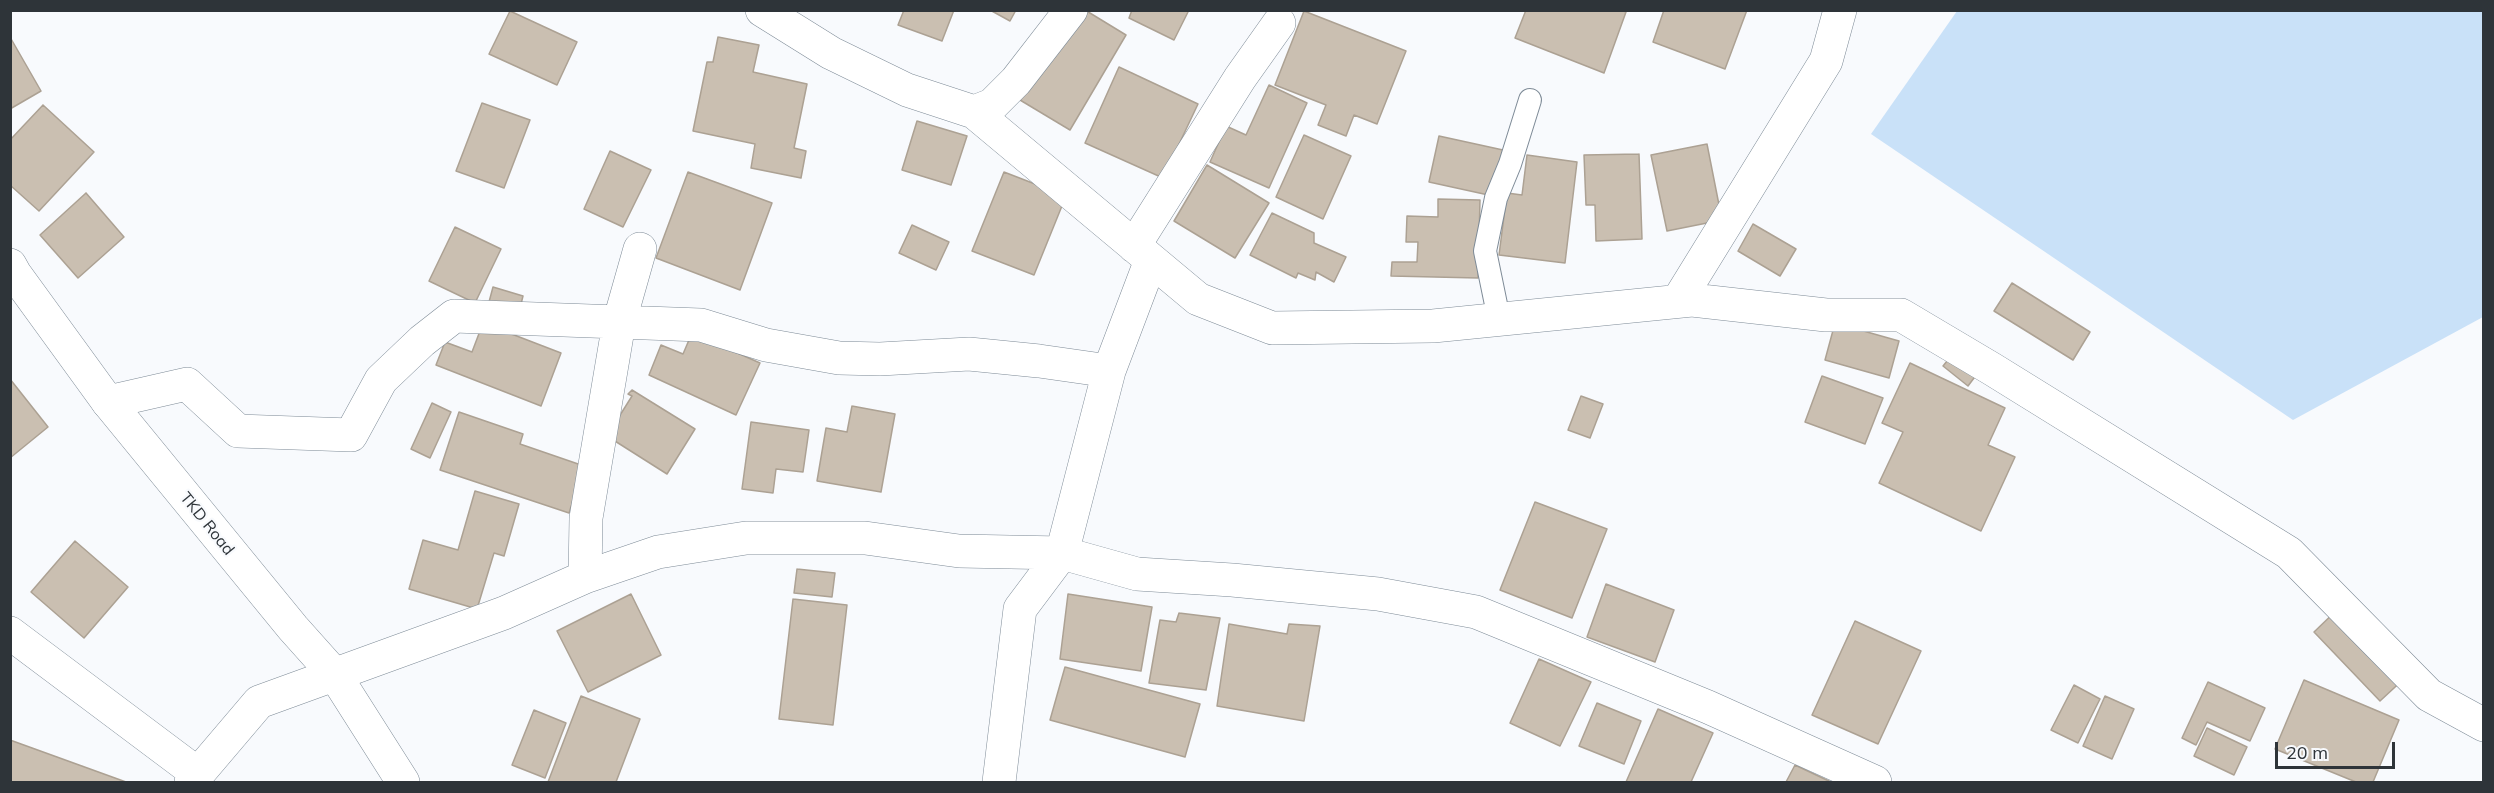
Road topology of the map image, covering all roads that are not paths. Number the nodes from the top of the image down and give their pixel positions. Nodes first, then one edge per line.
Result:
1 (762, 10) edge
2 (1071, 10) edge
3 (1840, 10) edge
4 (1280, 23) dead end
5 (1530, 100) dead end
6 (974, 112) junction
7 (640, 249) dead end
8 (1143, 253) junction
9 (10, 265) edge
10 (1678, 301) junction
11 (1499, 319) junction
12 (619, 323) junction
13 (1109, 371) junction
14 (108, 402) junction
15 (1062, 553) junction
16 (585, 577) junction
17 (10, 633) edge
18 (335, 675) junction
19 (2484, 725) edge
20 (195, 778) edge
21 (403, 783) edge
22 (999, 783) edge
23 (1875, 783) edge

1 - 6 street
2 - 6 street
3 - 10 street
4 - 8 street
5 - 11 lane
6 - 8 street
7 - 12 street
8 - 11 street
8 - 13 street
9 - 14 street, TKD Road
10 - 11 street
10 - 19 street
12 - 13 street
12 - 14 street
12 - 16 street
13 - 15 street
14 - 18 street, TKD Road
15 - 16 street
15 - 22 street
15 - 23 street
16 - 18 street
17 - 20 street
18 - 20 street
18 - 21 street, TKD Road

